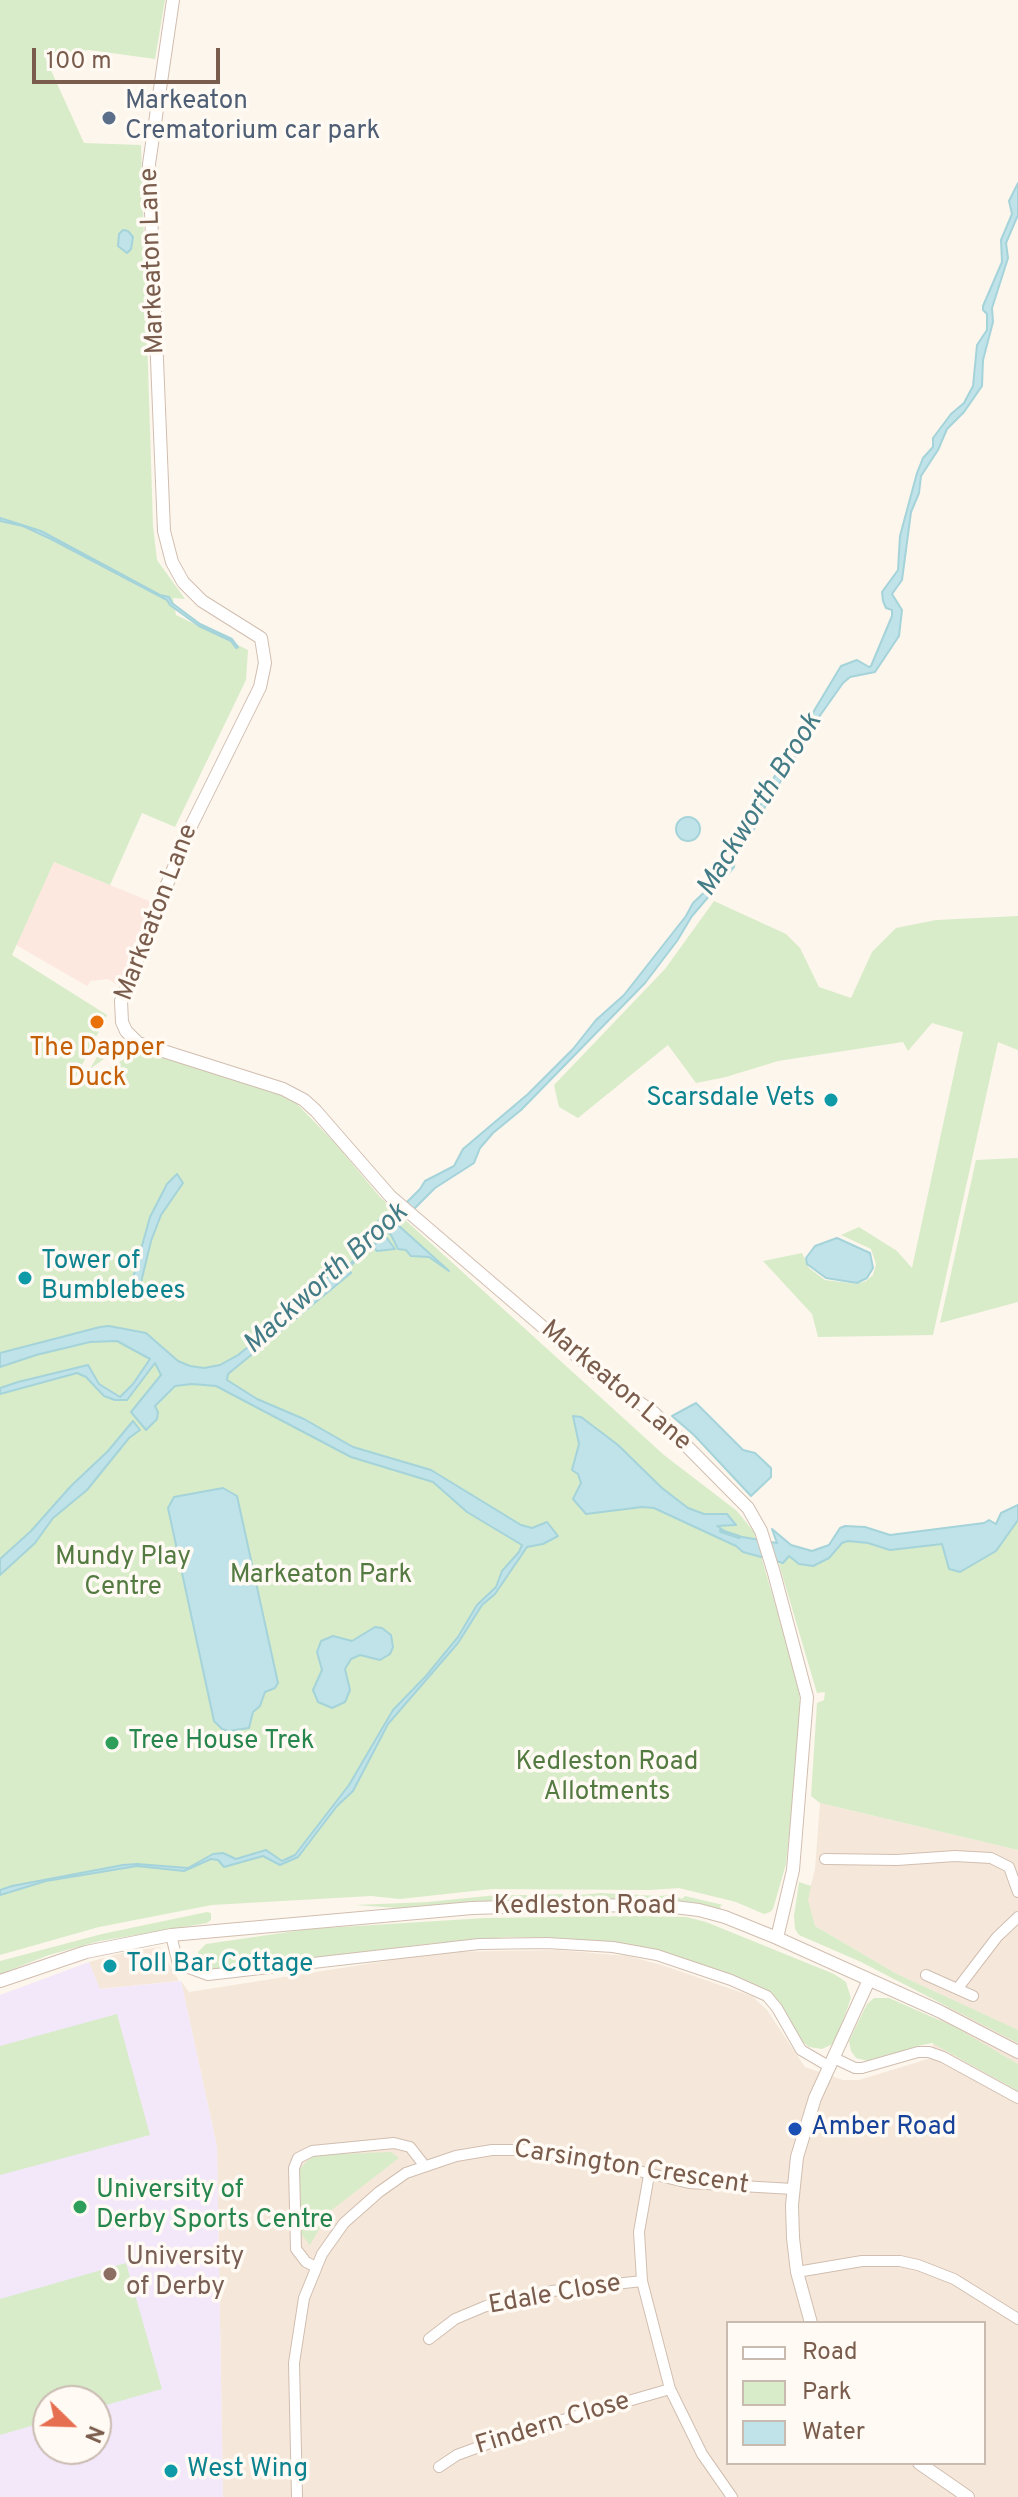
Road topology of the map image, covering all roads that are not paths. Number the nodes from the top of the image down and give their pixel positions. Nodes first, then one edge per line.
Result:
1 (173, 0) edge
2 (825, 1859) dead end
3 (1018, 1892) edge
4 (1018, 1917) edge
5 (171, 1935) junction
6 (777, 1938) junction
7 (926, 1975) dead end
8 (869, 1980) junction
9 (0, 1981) edge
10 (958, 1988) junction
11 (973, 1996) dead end
12 (1018, 2052) edge
13 (832, 2063) junction
14 (1018, 2098) edge
15 (424, 2165) junction
16 (649, 2175) junction
17 (793, 2189) junction
18 (316, 2267) junction
19 (797, 2272) junction
20 (642, 2281) junction
21 (1018, 2319) edge
22 (810, 2321) edge
23 (429, 2339) dead end
24 (670, 2389) junction
25 (922, 2465) edge
26 (439, 2467) dead end
27 (297, 2497) edge
28 (732, 2497) edge
29 (968, 2497) edge

1 - 6 street, Markeaton Lane
2 - 3 street
4 - 10 street
5 - 6 street, Kedleston Road
5 - 9 street, Kedleston Road
5 - 13 street, Kedleston Road
6 - 8 street, Kedleston Road
7 - 10 street
8 - 12 street, Kedleston Road
8 - 13 street
10 - 11 street
13 - 14 street, Kedleston Road
13 - 17 street
15 - 16 street, Carsington Crescent
15 - 18 street, Carsington Crescent
15 - 18 street
16 - 17 street, Carsington Crescent
16 - 20 street
17 - 19 street
18 - 27 street, Carsington Crescent
19 - 21 street
19 - 22 street
20 - 23 street, Edale Close
20 - 24 street
24 - 26 street, Findern Close
24 - 28 street
25 - 29 street

